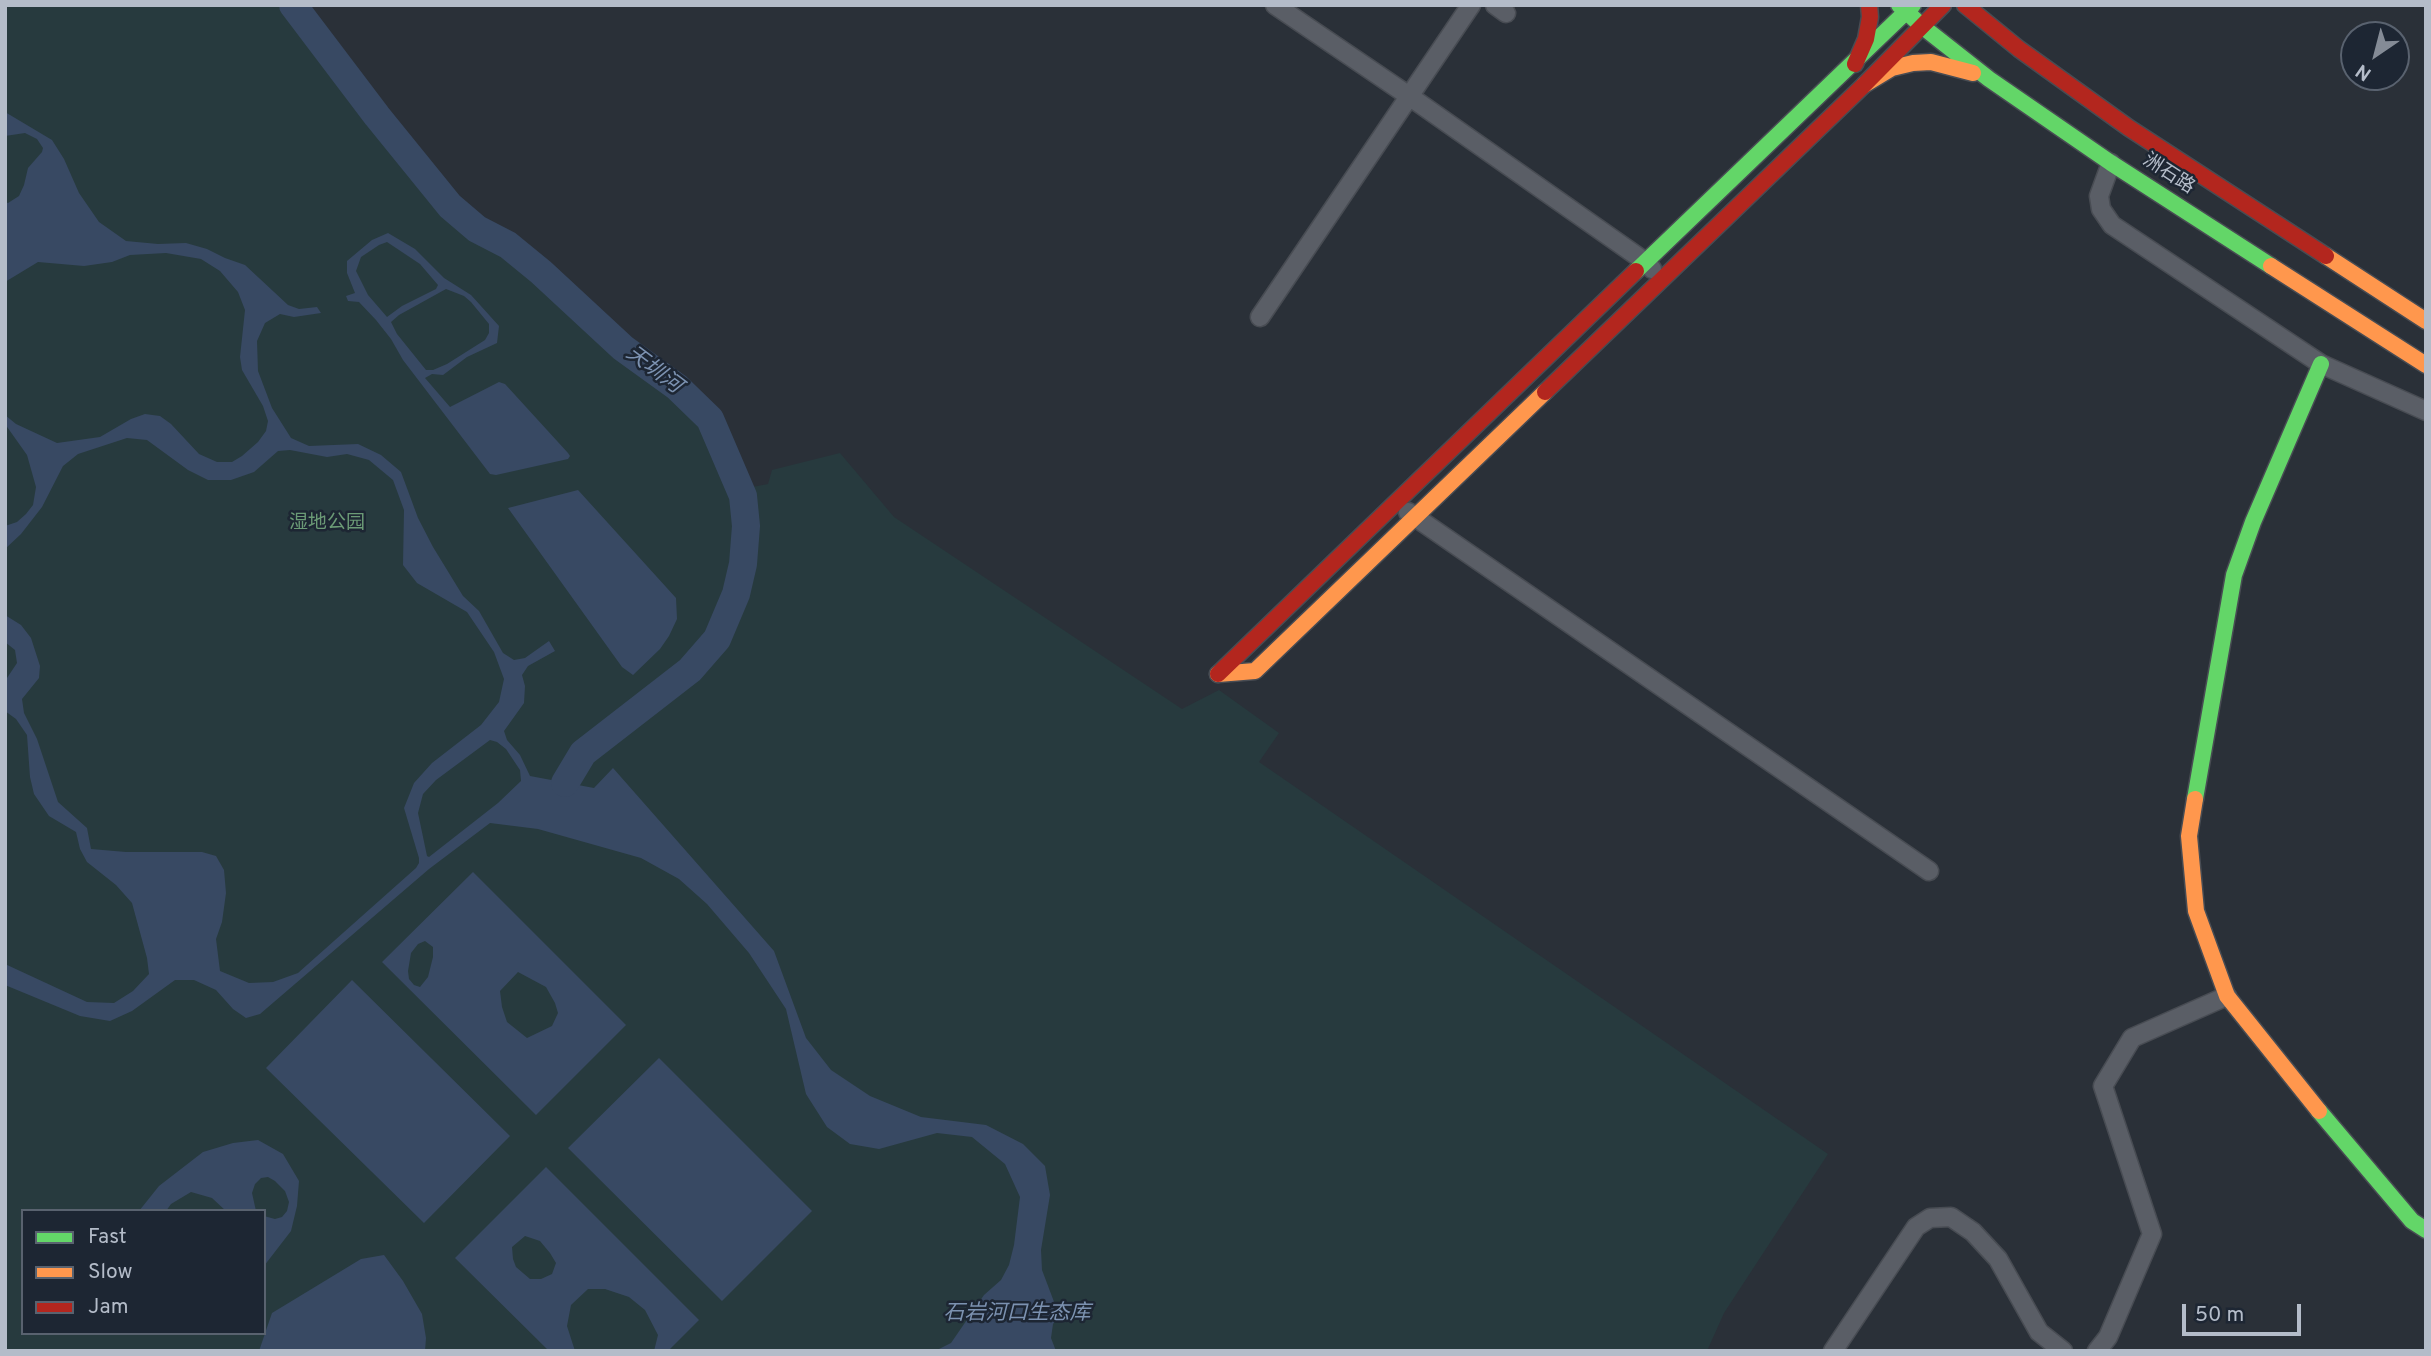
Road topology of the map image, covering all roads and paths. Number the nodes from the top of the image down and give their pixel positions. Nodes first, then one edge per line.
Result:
1 (1275, 5) edge
2 (1471, 5) edge
3 (1868, 5) edge
4 (1944, 5) edge
5 (1965, 5) edge
6 (1995, 5) edge
7 (1906, 8) edge
8 (1923, 27) junction
9 (2019, 49) junction
10 (1855, 64) junction
11 (1989, 79) junction
12 (1864, 85) junction
13 (1409, 96) junction
14 (2110, 163) junction
15 (1647, 263) junction
16 (1661, 280) junction
17 (1260, 317) dead end
18 (2426, 321) edge
19 (2321, 364) junction
20 (2426, 365) edge
21 (2426, 411) edge
22 (1396, 504) junction
23 (1415, 517) junction
24 (1929, 872) dead end
25 (2227, 996) junction
26 (2426, 1230) edge
27 (1833, 1351) edge
28 (2063, 1351) edge
29 (2096, 1351) edge

1 - 13 street
2 - 13 street
3 - 10 street
4 - 8 street
5 - 9 street, 洲石路
6 - 9 street
7 - 8 street, 洲石路
7 - 10 street
8 - 11 street, 洲石路
8 - 12 street
9 - 18 street, 洲石路
10 - 15 street
11 - 12 street
11 - 14 street, 洲石路
12 - 16 street
13 - 15 street
13 - 17 street
14 - 19 street
14 - 20 street, 洲石路
15 - 16 street
15 - 22 street
16 - 23 street
19 - 21 street
19 - 25 street
22 - 23 street
22 - 23 street
23 - 24 street
25 - 26 street
25 - 29 street
27 - 28 street

